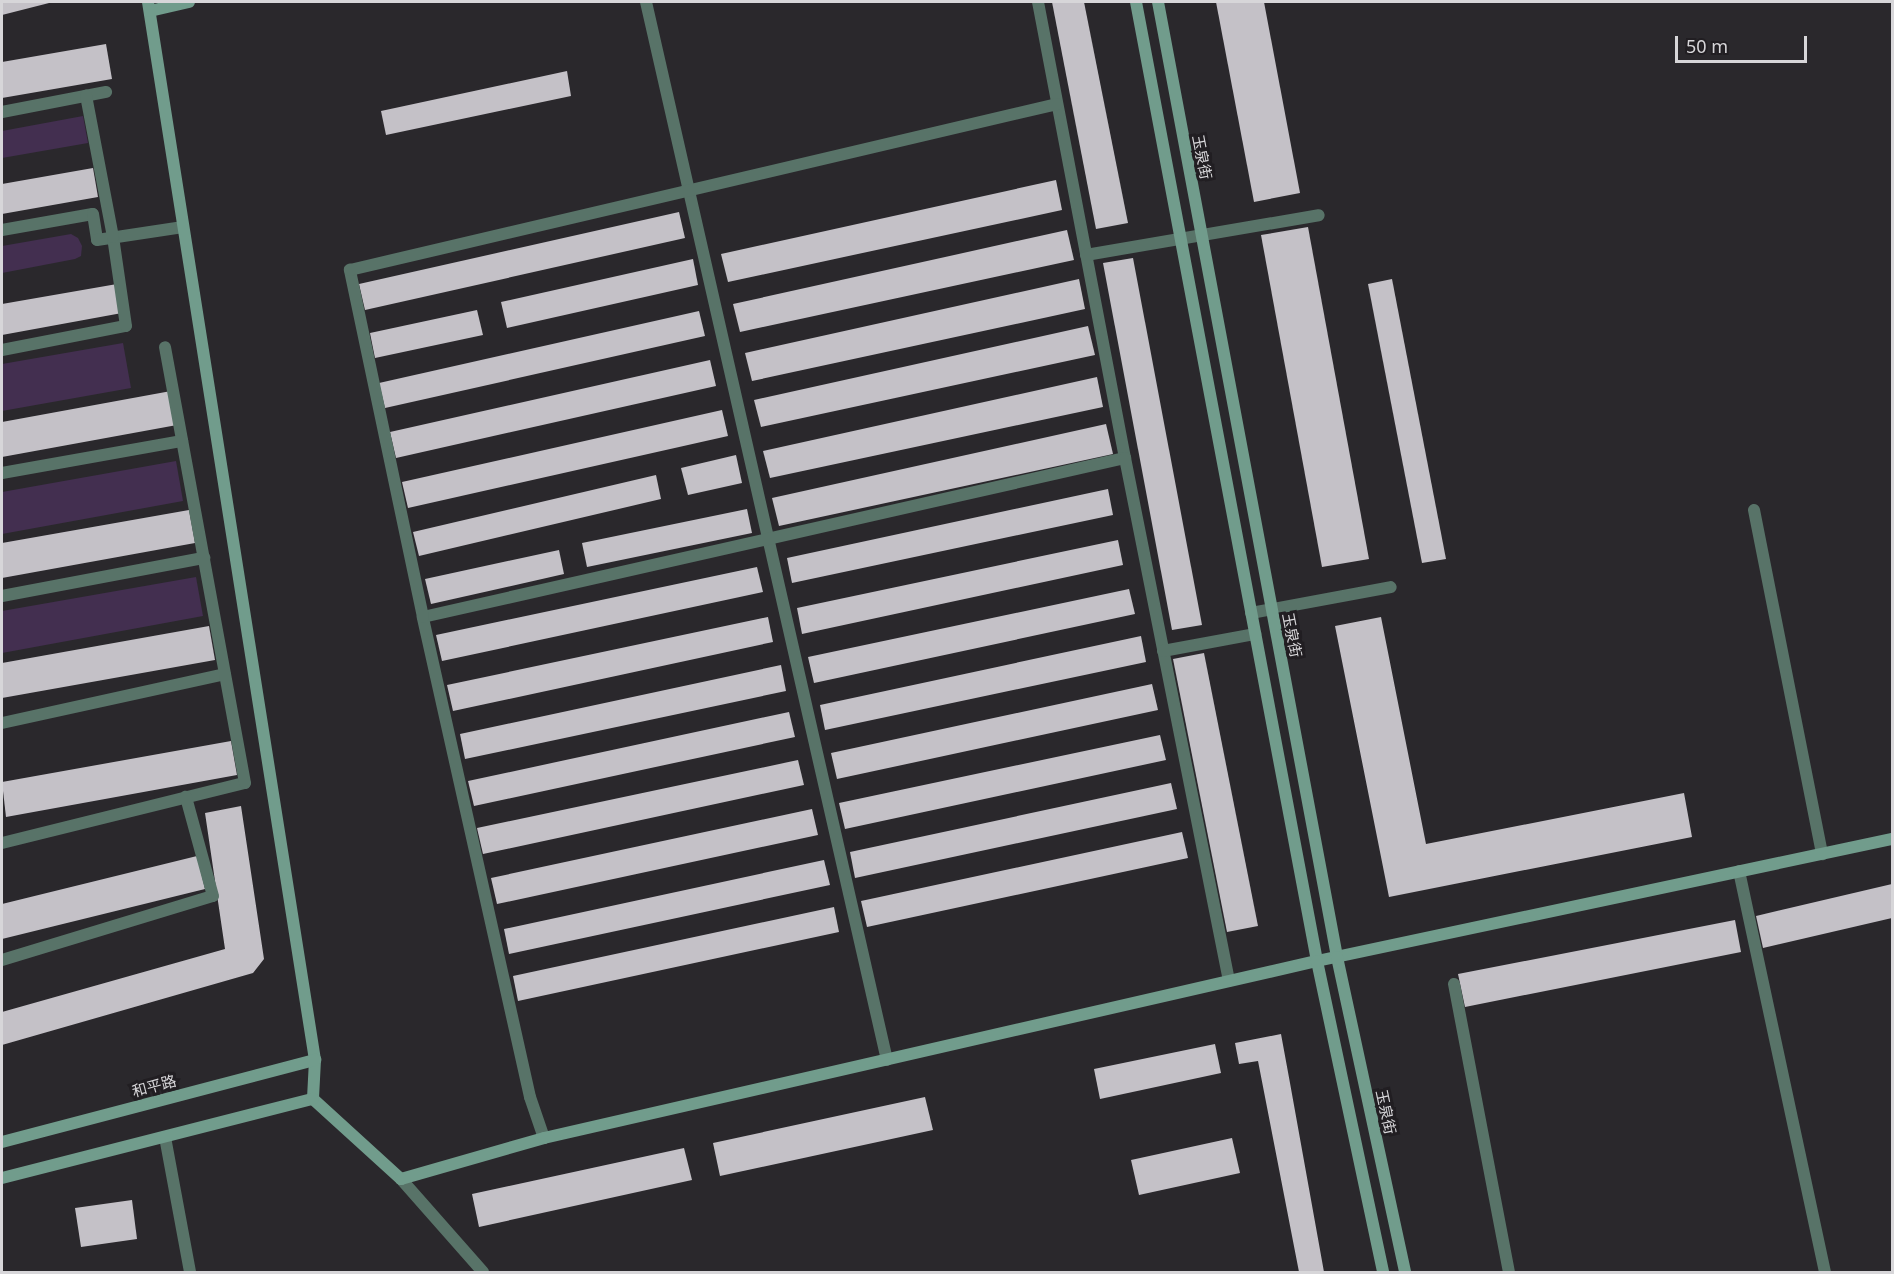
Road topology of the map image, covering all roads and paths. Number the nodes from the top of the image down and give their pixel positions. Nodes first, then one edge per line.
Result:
1 (189, 2) edge
2 (646, 2) edge
3 (1038, 2) edge
4 (1136, 2) edge
5 (1158, 2) edge
6 (149, 6) edge
7 (106, 92) dead end
8 (86, 96) junction
9 (1057, 104) junction
10 (2, 112) edge
11 (689, 188) junction
12 (1319, 215) dead end
13 (183, 227) junction
14 (2, 230) edge
15 (1202, 235) junction
16 (113, 237) junction
17 (1181, 239) junction
18 (1086, 255) junction
19 (165, 347) dead end
20 (2, 350) edge
21 (182, 441) junction
22 (1125, 458) junction
23 (2, 473) edge
24 (1754, 510) dead end
25 (768, 537) junction
26 (204, 558) junction
27 (1391, 587) dead end
28 (2, 596) edge
29 (1272, 610) junction
30 (1251, 614) junction
31 (423, 617) junction
32 (1255, 634) junction
33 (1163, 651) junction
34 (225, 674) junction
35 (2, 723) edge
36 (186, 797) junction
37 (1893, 839) edge
38 (2, 843) edge
39 (1822, 854) junction
40 (1739, 872) junction
41 (1337, 957) junction
42 (2, 960) edge
43 (1317, 961) junction
44 (1229, 981) junction
45 (1454, 984) dead end
46 (315, 1060) junction
47 (887, 1060) junction
48 (313, 1099) junction
49 (165, 1137) junction
50 (544, 1138) junction
51 (2, 1142) edge
52 (2, 1178) edge
53 (401, 1179) junction
54 (190, 1272) edge
55 (483, 1272) edge
56 (1383, 1272) edge
57 (1405, 1272) edge
58 (1509, 1272) edge
59 (1825, 1272) edge

1 - 6 street
2 - 11 street
3 - 9 street
4 - 17 street
5 - 15 street, 玉泉街
6 - 13 street
7 - 8 street
8 - 10 street
8 - 16 street
9 - 11 street
9 - 18 street
11 - 25 street
11 - 31 street
12 - 15 street
13 - 16 street
13 - 46 street
14 - 16 street
15 - 17 street
15 - 29 street, 玉泉街
16 - 20 street
17 - 18 street
17 - 30 street
18 - 22 street
19 - 21 street
21 - 23 street
21 - 26 street
22 - 25 street
22 - 33 street
24 - 39 street
25 - 31 street
25 - 47 street
26 - 28 street
26 - 34 street
27 - 29 street
29 - 30 street
29 - 41 street, 玉泉街
30 - 32 street
31 - 50 street
32 - 33 street
32 - 43 street
33 - 44 street
34 - 35 street
34 - 36 street
36 - 38 street
36 - 42 street
37 - 39 street
39 - 40 street
40 - 41 street
40 - 59 street
41 - 43 street
41 - 57 street, 玉泉街
43 - 44 street
43 - 56 street
44 - 47 street
45 - 58 street
46 - 48 street
46 - 51 street, 和平路
47 - 50 street
48 - 49 street
48 - 53 street
49 - 52 street
49 - 54 street
50 - 53 street
53 - 55 street

